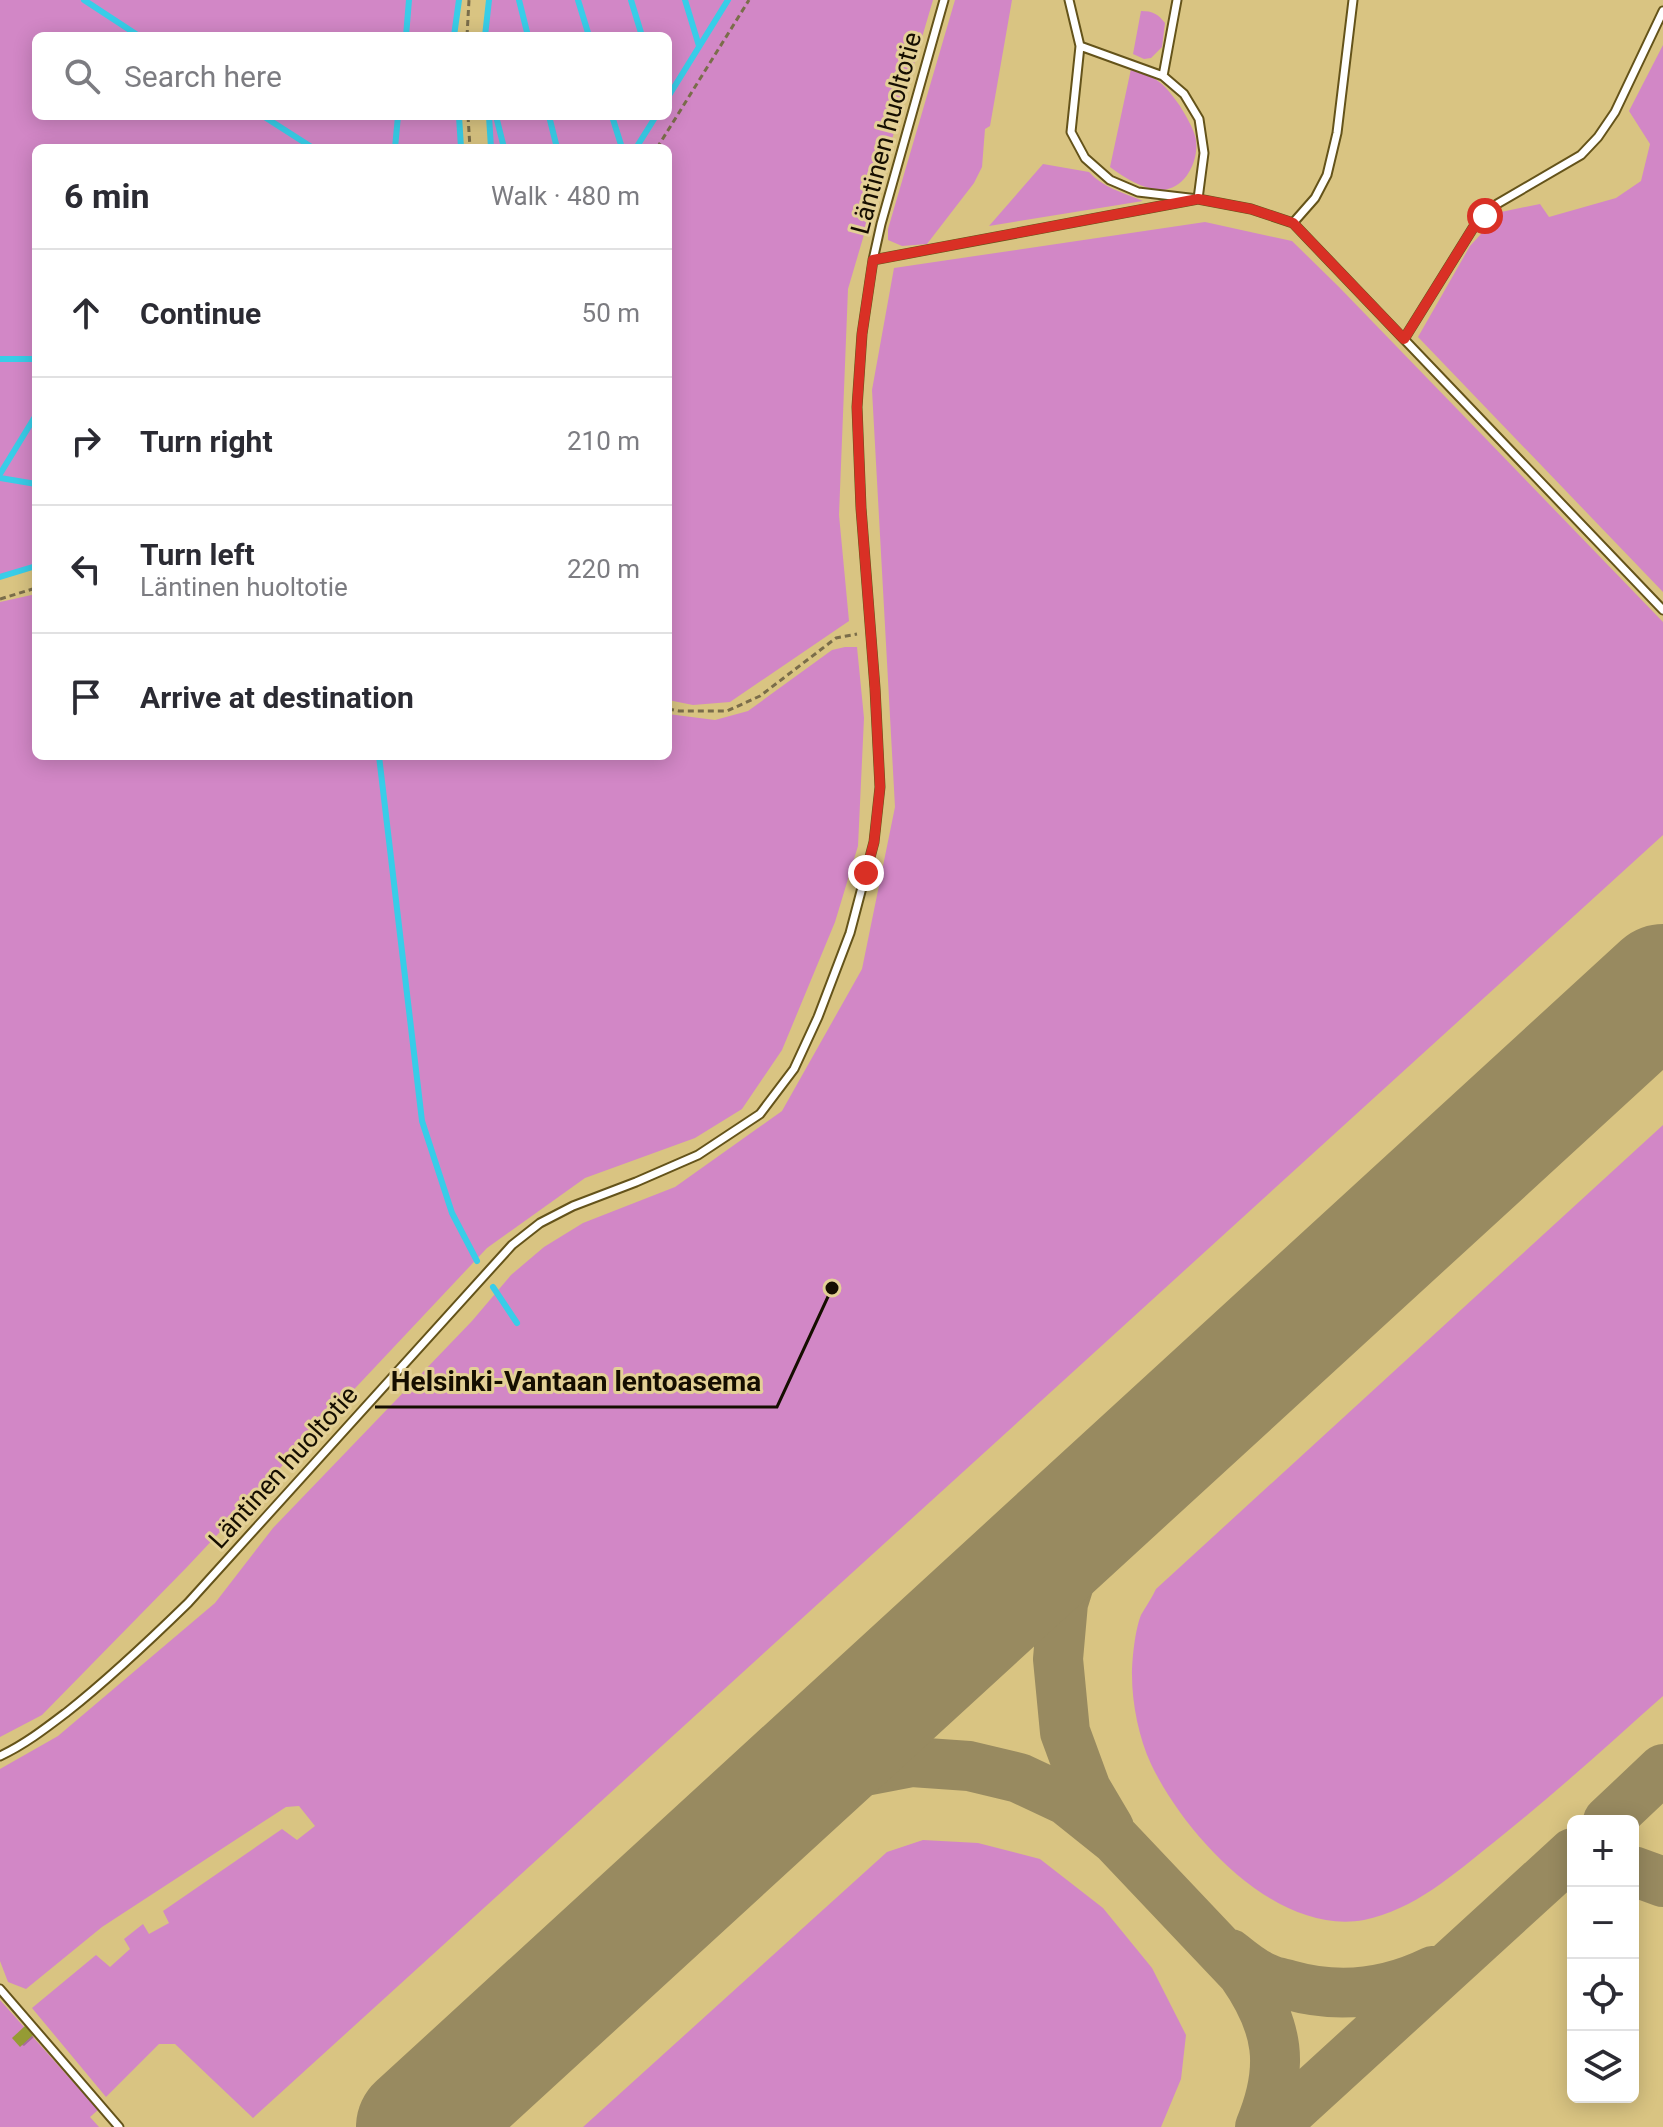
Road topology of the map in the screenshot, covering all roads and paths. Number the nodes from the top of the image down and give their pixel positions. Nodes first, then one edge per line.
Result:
1 (469, 0) edge
2 (749, 0) edge
3 (944, 0) edge
4 (1069, 0) edge
5 (1177, 0) edge
6 (1353, 0) edge
7 (1663, 11) edge
8 (467, 32) edge
9 (1080, 46) junction
10 (1163, 76) junction
11 (468, 120) edge
12 (470, 144) edge
13 (659, 144) edge
14 (1198, 199) junction
15 (1293, 223) junction
16 (873, 260) junction
17 (1404, 339) junction
18 (32, 589) edge
19 (0, 599) edge
20 (1663, 610) edge
21 (871, 631) junction
22 (672, 710) edge
23 (0, 1756) edge
24 (0, 1989) edge
25 (119, 2127) edge

1 - 8 path
2 - 13 path
3 - 16 lane, Läntinen huoltotie
4 - 9 lane
5 - 10 lane
6 - 15 lane
7 - 17 lane
9 - 10 lane
9 - 14 lane
10 - 14 lane
11 - 12 path
14 - 15 lane
14 - 16 lane
15 - 17 lane
16 - 21 lane, Läntinen huoltotie
17 - 20 lane
18 - 19 path
21 - 22 path
21 - 23 lane, Läntinen huoltotie
24 - 25 lane

